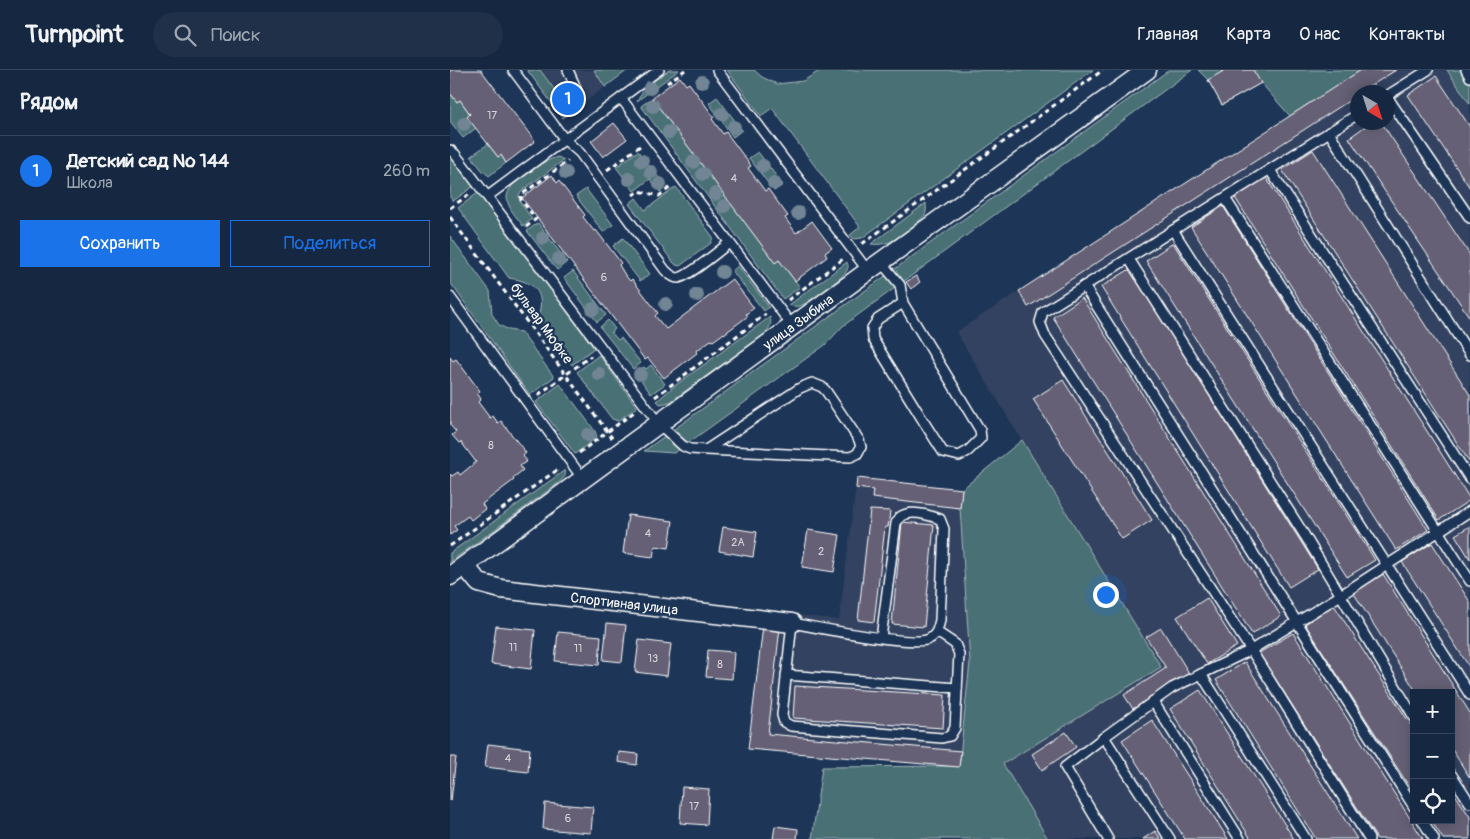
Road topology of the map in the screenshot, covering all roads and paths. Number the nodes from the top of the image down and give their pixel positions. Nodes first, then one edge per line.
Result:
1 (513, 70) edge
2 (568, 70) edge
3 (658, 70) edge
4 (717, 70) edge
5 (1102, 70) edge
6 (1147, 70) edge
7 (1428, 70) edge
8 (1466, 70) edge
9 (1470, 77) edge
10 (576, 88) dead end
11 (1395, 91) edge
12 (621, 98) junction
13 (1395, 106) edge
14 (1350, 119) edge
15 (1329, 132) junction
16 (651, 138) junction
17 (566, 140) junction
18 (450, 150) edge
19 (568, 161) dead end
20 (1270, 170) junction
21 (597, 177) junction
22 (681, 179) junction
23 (481, 186) junction
24 (633, 195) dead end
25 (488, 196) junction
26 (1225, 198) junction
27 (450, 208) edge
28 (450, 217) edge
29 (1470, 218) edge
30 (523, 229) dead end
31 (1173, 230) junction
32 (729, 243) junction
33 (853, 251) junction
34 (1129, 259) junction
35 (875, 266) junction
36 (1084, 286) junction
37 (450, 297) edge
38 (903, 303) junction
39 (778, 306) junction
40 (793, 327) junction
41 (602, 348) junction
42 (1470, 355) edge
43 (566, 374) junction
44 (527, 403) junction
45 (644, 405) junction
46 (659, 424) junction
47 (607, 432) junction
48 (615, 442) dead end
49 (706, 450) junction
50 (569, 460) junction
51 (583, 479) junction
52 (1470, 479) edge
53 (1470, 512) edge
54 (1439, 531) junction
55 (450, 546) edge
56 (1387, 564) junction
57 (465, 566) junction
58 (450, 576) edge
59 (1470, 581) edge
60 (1341, 595) junction
61 (792, 623) junction
62 (1297, 623) junction
63 (937, 632) junction
64 (881, 638) junction
65 (1251, 650) junction
66 (1201, 674) junction
67 (786, 675) junction
68 (958, 688) junction
69 (1470, 695) edge
70 (1153, 701) junction
71 (1410, 710) edge
72 (1104, 737) junction
73 (1454, 779) edge
74 (1410, 800) edge
75 (1470, 803) edge
76 (1425, 824) edge
77 (1108, 839) edge
78 (1170, 839) edge
79 (1240, 839) edge
80 (1306, 839) edge
81 (1369, 839) edge
82 (1434, 839) edge

1 - 17 lane
2 - 10 lane
3 - 12 lane
4 - 33 lane
5 - 33 path
6 - 35 street, улица Зыбина
7 - 11 lane
8 - 9 lane
12 - 16 lane
12 - 17 lane
13 - 29 lane
14 - 15 lane
15 - 20 lane
15 - 42 lane
16 - 21 path
16 - 22 lane
17 - 21 lane
17 - 25 lane
18 - 23 lane
19 - 30 path
20 - 26 lane
20 - 52 lane
21 - 32 lane
22 - 24 path
22 - 32 lane
23 - 25 lane
23 - 27 path
25 - 41 lane
26 - 31 lane
26 - 54 lane
28 - 43 path, бульвар Мюфке
31 - 34 lane
31 - 56 lane
32 - 39 lane
33 - 35 lane
33 - 39 path
34 - 36 lane
34 - 60 lane
35 - 38 lane
35 - 40 street, улица Зыбина
36 - 62 lane
36 - 65 lane
37 - 44 lane
38 - 38 lane
39 - 40 lane
39 - 45 path
40 - 46 street, улица Зыбина
41 - 43 path
41 - 45 lane
43 - 44 path
43 - 47 path, бульвар Мюфке
44 - 50 lane
45 - 46 lane
45 - 47 path
46 - 49 lane
46 - 51 street, улица Зыбина
47 - 48 path, бульвар Мюфке
47 - 50 path
49 - 49 lane
50 - 51 lane
50 - 55 path
51 - 57 street, улица Зыбина
53 - 54 lane
54 - 56 lane
54 - 59 lane
56 - 60 lane
56 - 69 lane
57 - 58 street, улица Зыбина
57 - 61 street, Спортивная улица
60 - 62 lane
60 - 71 lane
61 - 64 lane
61 - 67 lane
62 - 65 lane
62 - 74 lane
63 - 64 lane
63 - 64 lane
63 - 68 lane
65 - 66 lane
65 - 81 lane
66 - 70 lane
66 - 80 lane
67 - 68 lane
67 - 68 lane
70 - 72 lane
70 - 79 lane
72 - 77 lane
72 - 78 lane
73 - 75 lane
76 - 82 lane

